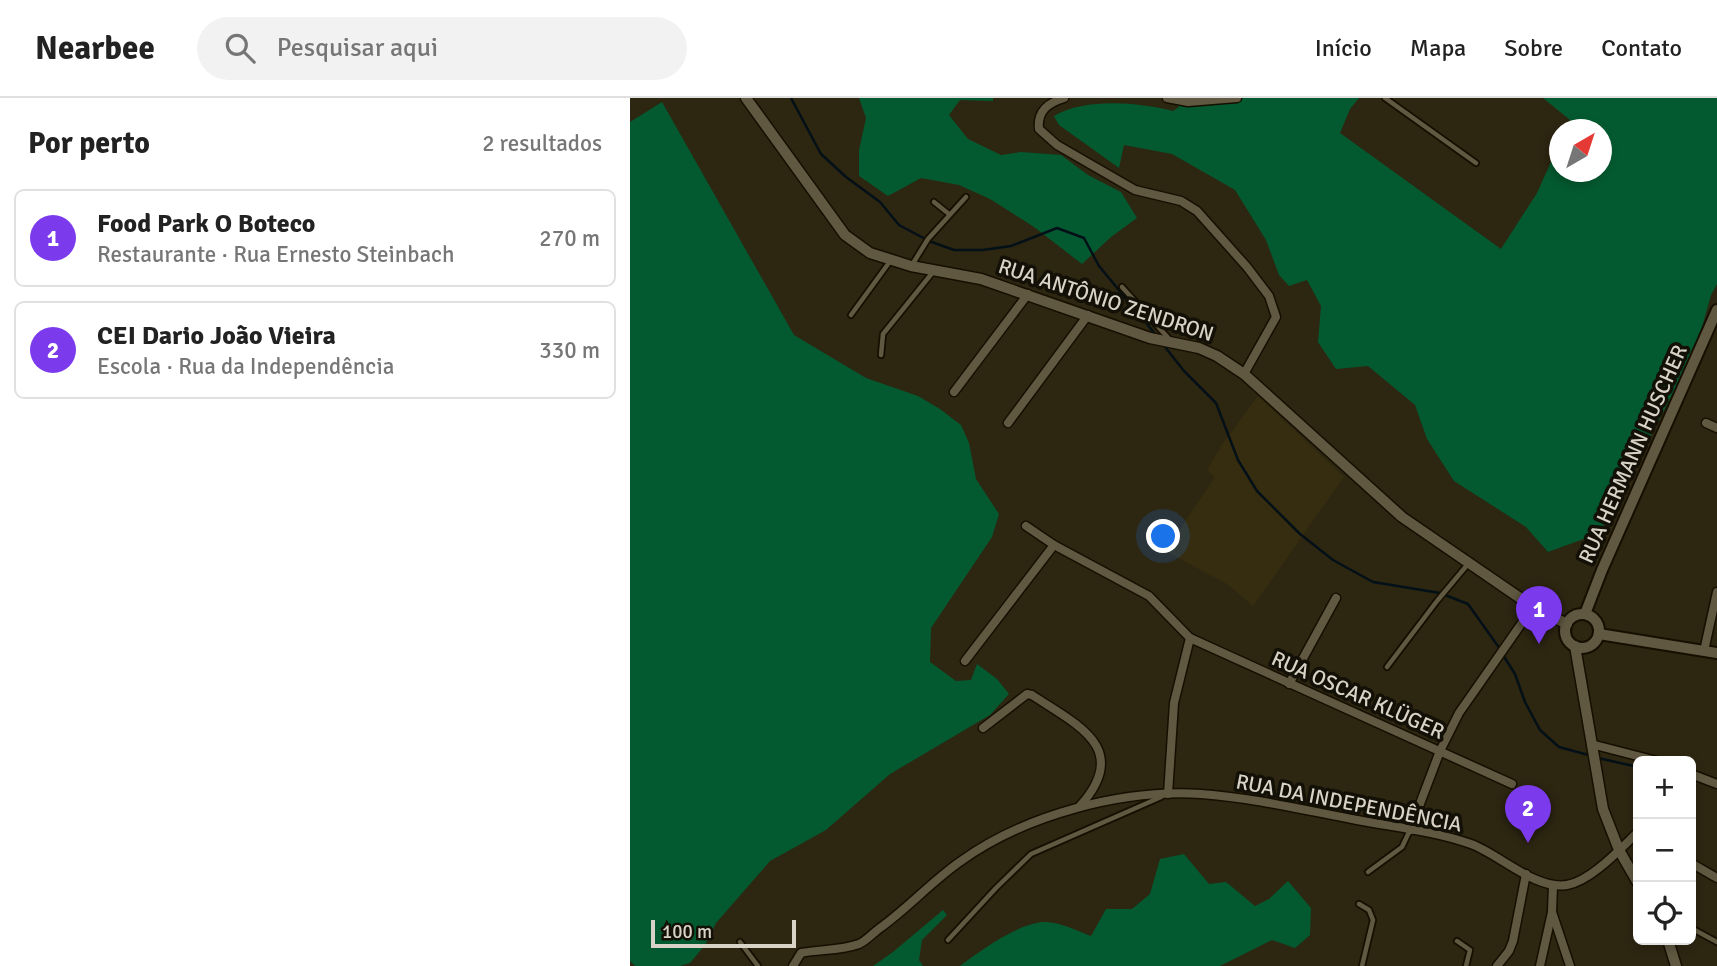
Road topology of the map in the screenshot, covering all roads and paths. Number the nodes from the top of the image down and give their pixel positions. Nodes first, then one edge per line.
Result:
1 (746, 98) edge
2 (1063, 98) edge
3 (1167, 98) edge
4 (1237, 98) edge
5 (1385, 98) edge
6 (1476, 163) dead end
7 (966, 197) dead end
8 (934, 202) dead end
9 (949, 214) junction
10 (891, 260) junction
11 (911, 266) junction
12 (934, 270) junction
13 (1122, 287) dead end
14 (1028, 295) junction
15 (1717, 310) edge
16 (851, 315) dead end
17 (1088, 315) junction
18 (1163, 340) junction
19 (881, 355) dead end
20 (1244, 374) junction
21 (954, 392) dead end
22 (1706, 423) dead end
23 (1007, 424) dead end
24 (1717, 428) edge
25 (1026, 526) dead end
26 (1054, 545) junction
27 (1469, 564) junction
28 (1717, 592) edge
29 (1336, 598) dead end
30 (1533, 607) junction
31 (1585, 614) junction
32 (1567, 624) junction
33 (1599, 634) junction
34 (1190, 638) junction
35 (1575, 646) junction
36 (1704, 651) junction
37 (1717, 653) edge
38 (965, 661) dead end
39 (1387, 667) dead end
40 (1289, 684) junction
41 (983, 728) dead end
42 (1592, 746) junction
43 (1440, 751) junction
44 (1635, 756) edge
45 (1696, 776) edge
46 (1512, 783) dead end
47 (1717, 784) edge
48 (1168, 794) junction
49 (1080, 806) junction
50 (1410, 830) junction
51 (1633, 837) edge
52 (1619, 850) junction
53 (1696, 866) edge
54 (1368, 872) dead end
55 (1526, 874) junction
56 (1717, 878) edge
57 (1637, 882) edge
58 (1553, 885) junction
59 (1359, 904) dead end
60 (1552, 912) junction
61 (1696, 931) edge
62 (948, 940) dead end
63 (1457, 941) dead end
64 (740, 942) dead end
65 (1717, 942) edge
66 (1670, 945) edge
67 (758, 966) edge
68 (793, 966) edge
69 (1362, 966) edge
70 (1466, 966) edge
71 (1497, 966) edge
72 (1539, 966) edge
73 (1570, 966) edge
74 (1676, 966) edge

1 - 10 street, RUA ANTÔNIO ZENDRON
2 - 20 street
3 - 4 street
5 - 6 lane
7 - 9 lane
8 - 9 lane
9 - 11 lane
10 - 11 street, RUA ANTÔNIO ZENDRON
10 - 16 lane
11 - 12 street, RUA ANTÔNIO ZENDRON
12 - 14 street, RUA ANTÔNIO ZENDRON
12 - 19 lane
13 - 18 lane
14 - 17 street, RUA ANTÔNIO ZENDRON
14 - 21 street
15 - 31 main road, RUA HERMANN HUSCHER
17 - 18 street, RUA ANTÔNIO ZENDRON
17 - 23 street
18 - 20 street, RUA ANTÔNIO ZENDRON
20 - 27 street, RUA ANTÔNIO ZENDRON
22 - 24 street
25 - 26 street
26 - 34 street
26 - 38 street
27 - 30 street, RUA ANTÔNIO ZENDRON
27 - 39 lane
28 - 36 street
29 - 40 street
30 - 32 street, RUA ANTÔNIO ZENDRON
30 - 43 street
31 - 32 main road
31 - 33 main road
32 - 35 main road
33 - 35 main road
33 - 36 main road
34 - 40 street, RUA OSCAR KLÜGER
34 - 48 street
35 - 42 street
36 - 37 main road
40 - 43 street, RUA OSCAR KLÜGER
41 - 49 street
42 - 44 street
42 - 52 street
43 - 46 street, RUA OSCAR KLÜGER
43 - 50 street
45 - 47 street
48 - 49 street
48 - 50 street, RUA DA INDEPENDÊNCIA
48 - 62 lane, RUA DA INDEPENDÊNCIA
49 - 68 street
50 - 54 lane
50 - 55 street, RUA DA INDEPENDÊNCIA
51 - 52 street
52 - 57 street
52 - 58 street
53 - 56 street
55 - 58 street, RUA DA INDEPENDÊNCIA
55 - 71 street
58 - 60 street
59 - 69 lane
60 - 72 street
60 - 73 street
61 - 65 lane
63 - 70 lane
64 - 67 lane
66 - 74 street

